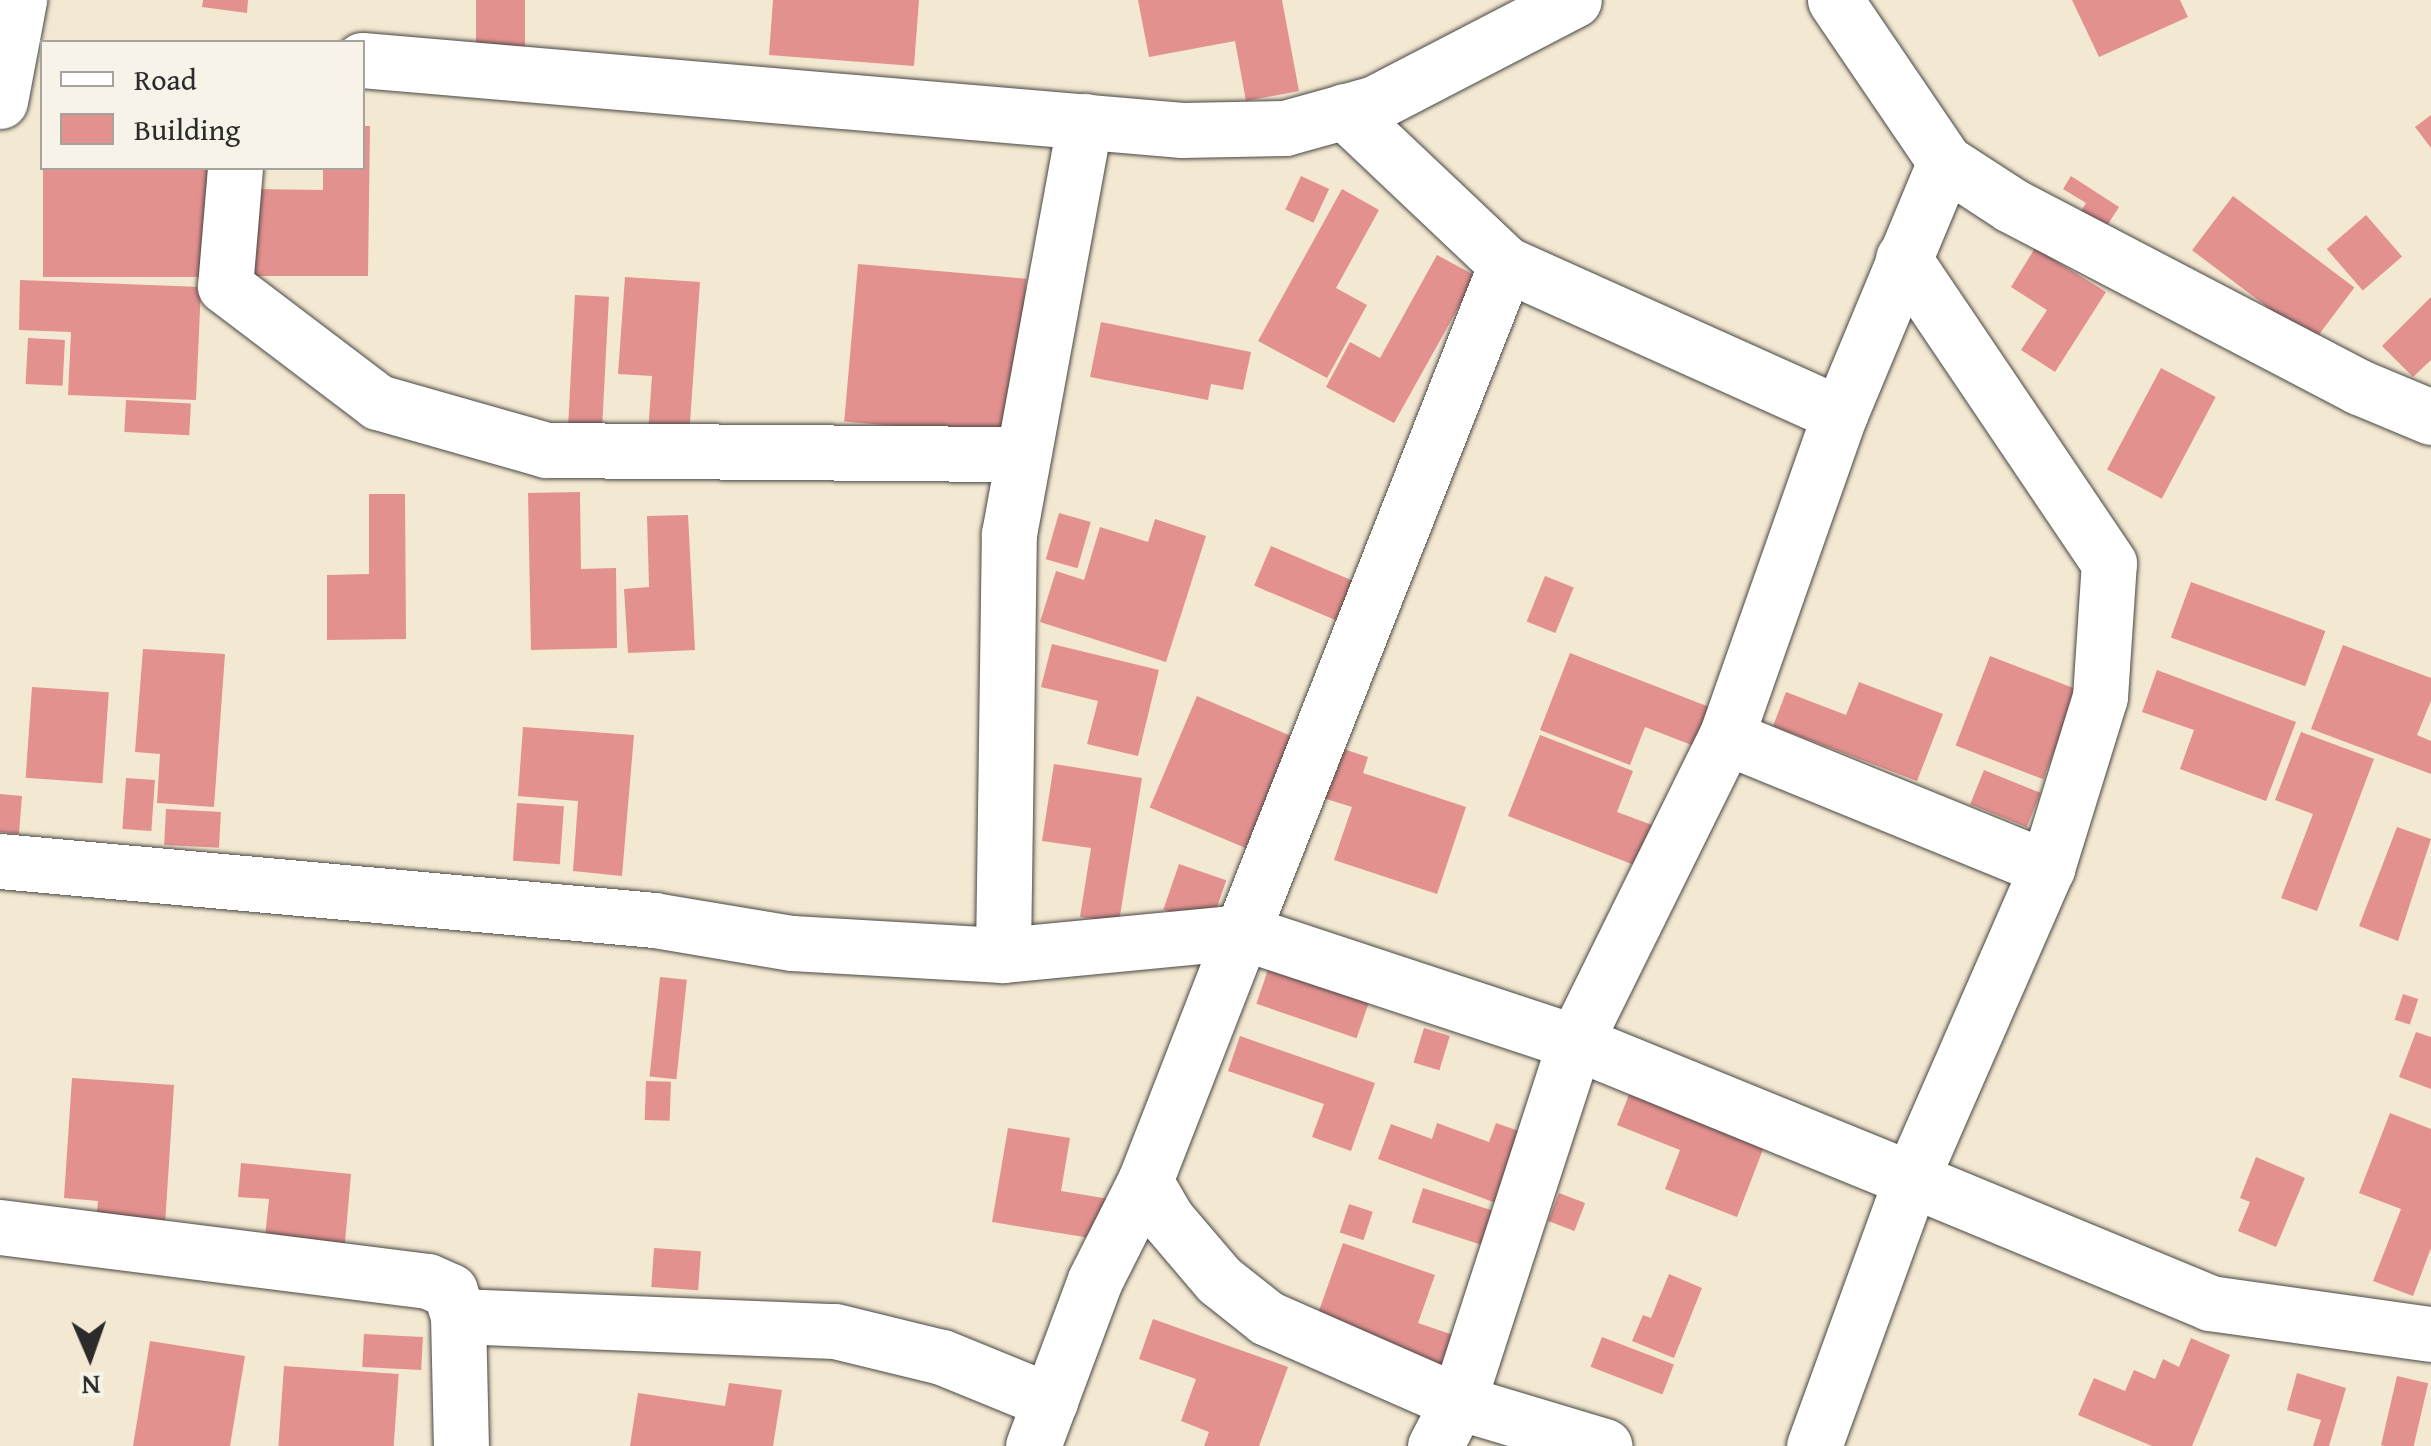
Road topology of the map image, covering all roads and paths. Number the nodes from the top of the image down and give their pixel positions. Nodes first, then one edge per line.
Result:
1 (18, 0) edge
2 (1574, 0) edge
3 (1834, 0) edge
4 (365, 60) edge
5 (12, 83) edge
6 (1344, 111) junction
7 (1085, 121) junction
8 (1945, 162) junction
9 (235, 170) edge
10 (1903, 258) junction
11 (1506, 264) junction
12 (1840, 414) junction
13 (2431, 417) edge
14 (1022, 454) junction
15 (1726, 737) junction
16 (0, 861) edge
17 (2047, 868) junction
18 (1242, 932) junction
19 (1003, 954) junction
20 (1574, 1042) junction
21 (1911, 1179) junction
22 (1146, 1181) junction
23 (0, 1227) edge
24 (458, 1316) junction
25 (2431, 1334) edge
26 (1041, 1424) edge
27 (1446, 1424) edge
28 (461, 1446) edge
29 (1604, 1446) edge
30 (1814, 1446) edge

1 - 5 street
2 - 6 street
3 - 8 street
4 - 7 street
6 - 7 street
6 - 11 street
7 - 14 street
8 - 10 street
8 - 13 street
9 - 14 street
10 - 12 street
10 - 17 street
11 - 12 street
11 - 18 street
12 - 15 street
14 - 19 street
15 - 17 street
15 - 20 street
16 - 19 street
17 - 21 street
18 - 19 street
18 - 20 street
18 - 22 street
20 - 21 street
20 - 27 street
21 - 25 street
21 - 30 street
22 - 26 street
22 - 27 street
23 - 24 street
24 - 26 street
24 - 28 street
27 - 29 street

